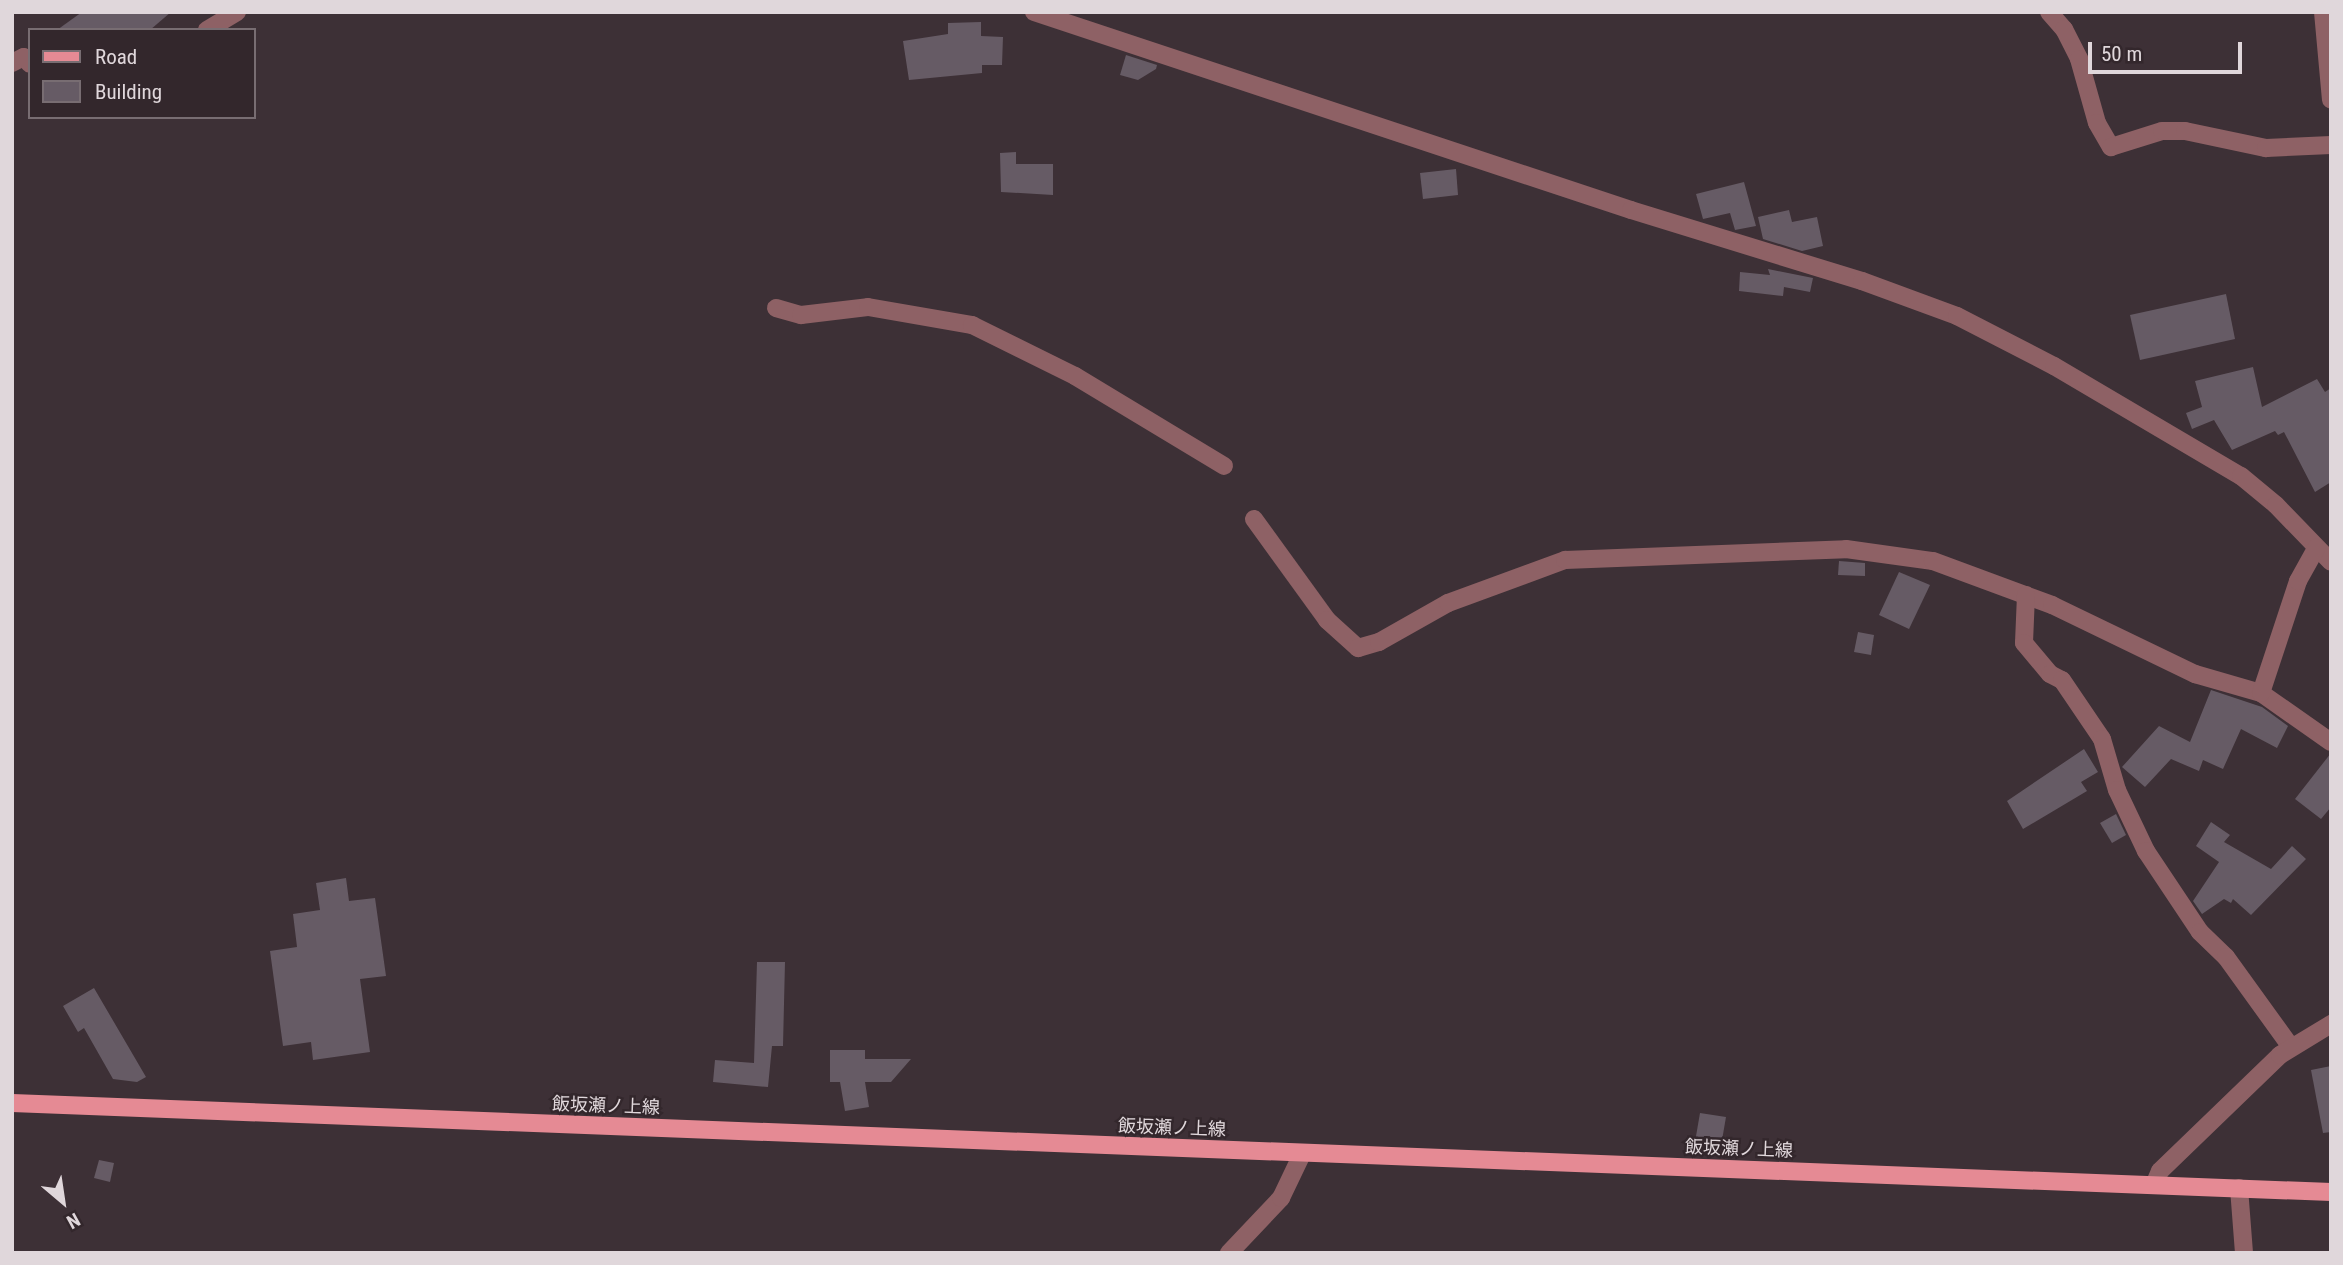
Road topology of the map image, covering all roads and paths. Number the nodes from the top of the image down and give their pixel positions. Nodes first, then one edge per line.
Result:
1 (237, 12) edge
2 (1034, 12) edge
3 (2049, 12) edge
4 (2323, 12) edge
5 (209, 28) edge
6 (28, 62) edge
7 (12, 63) edge
8 (2331, 100) edge
9 (2331, 145) edge
10 (776, 308) dead end
11 (1224, 466) dead end
12 (1254, 519) dead end
13 (2326, 555) edge
14 (2026, 595) junction
15 (2262, 693) junction
16 (2331, 742) edge
17 (2331, 1024) edge
18 (2291, 1046) junction
19 (12, 1103) edge
20 (1302, 1154) junction
21 (2154, 1185) junction
22 (2239, 1188) junction
23 (2331, 1192) edge
24 (1229, 1253) edge
25 (2244, 1253) edge

1 - 5 street
2 - 13 street
3 - 9 street
4 - 8 street
6 - 7 street
10 - 11 street
12 - 14 street
13 - 15 street
14 - 15 street
14 - 18 street
15 - 16 street
17 - 18 street
18 - 21 street
19 - 20 main road, 飯坂瀬ノ上線
20 - 21 main road, 飯坂瀬ノ上線
20 - 24 street
21 - 22 main road, 飯坂瀬ノ上線
22 - 23 main road, 飯坂瀬ノ上線
22 - 25 street

